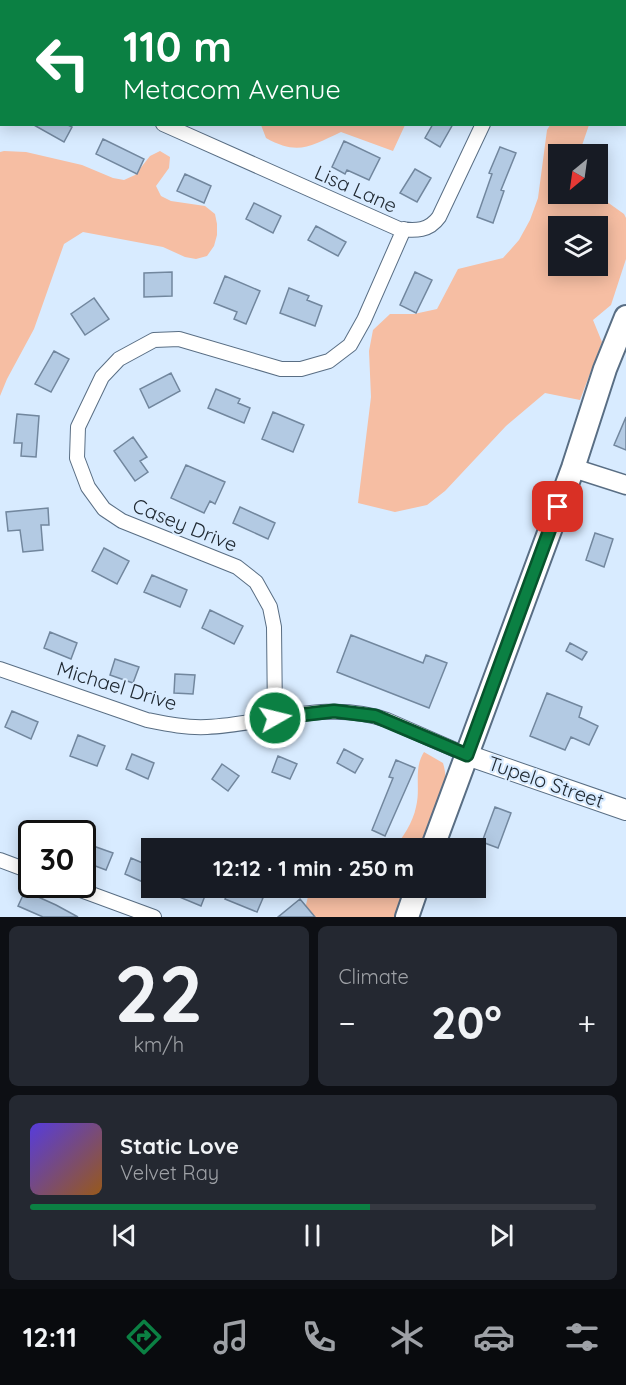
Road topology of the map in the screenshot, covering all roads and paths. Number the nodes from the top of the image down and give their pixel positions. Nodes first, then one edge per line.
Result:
1 (167, 126) edge
2 (482, 126) edge
3 (404, 229) junction
4 (626, 316) edge
5 (573, 468) junction
6 (626, 484) edge
7 (0, 669) edge
8 (275, 718) junction
9 (467, 755) junction
10 (626, 810) edge
11 (436, 838) edge
12 (0, 860) edge
13 (18, 867) edge
14 (96, 896) edge
15 (414, 898) edge
16 (154, 917) edge
17 (407, 917) edge

1 - 3 street, Lisa Lane
2 - 3 street, Lisa Lane
3 - 8 street, Casey Drive
4 - 5 main road
5 - 6 street
5 - 9 main road
7 - 8 street, Michael Drive
8 - 9 street, Michael Drive
9 - 10 main road, Tupelo Street
9 - 11 main road
12 - 13 street
14 - 16 street
15 - 17 main road

